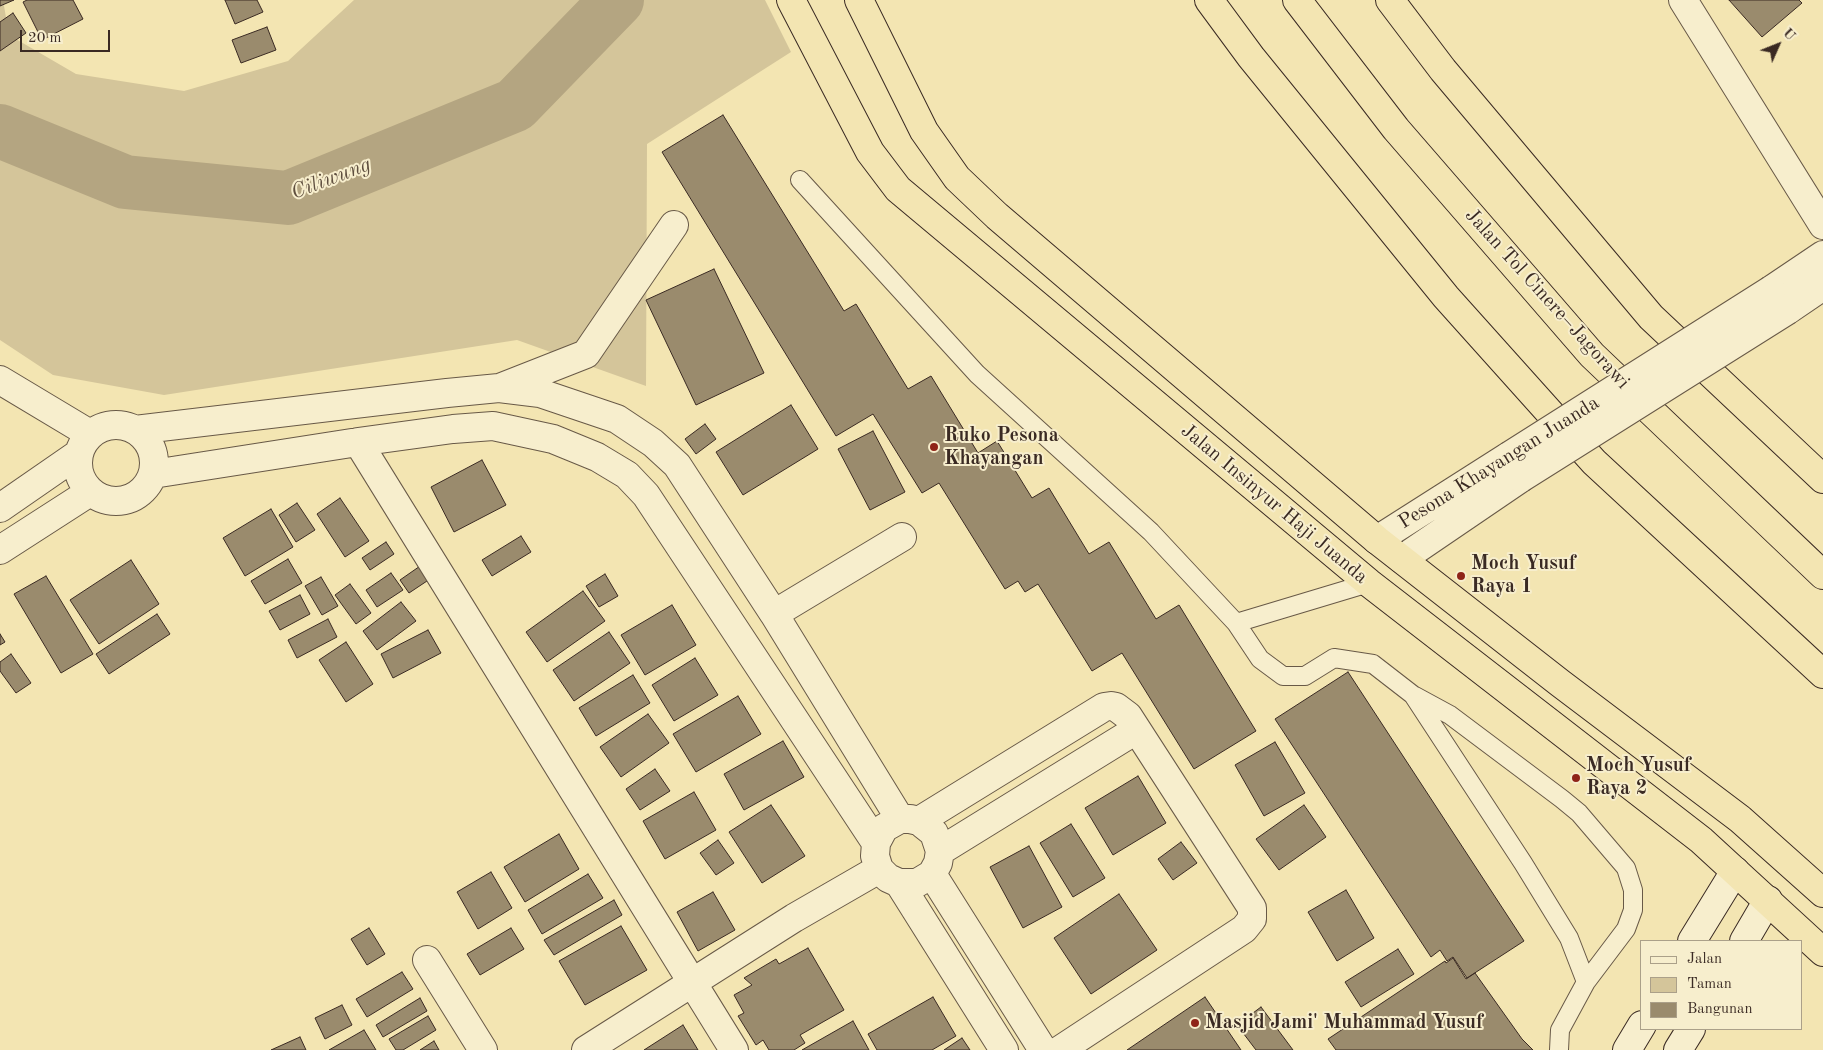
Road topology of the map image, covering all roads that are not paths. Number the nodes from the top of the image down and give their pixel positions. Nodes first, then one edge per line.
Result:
1 (791, 0) edge
2 (859, 0) edge
3 (1209, 0) edge
4 (1297, 0) edge
5 (1390, 0) edge
6 (1683, 0) edge
7 (800, 180) dead end
8 (674, 224) dead end
9 (1823, 225) edge
10 (1823, 255) edge
11 (1823, 286) edge
12 (1779, 300) junction
13 (0, 380) edge
14 (499, 388) junction
15 (135, 430) junction
16 (358, 442) junction
17 (84, 444) junction
18 (1515, 467) junction
19 (153, 474) junction
20 (1823, 479) edge
21 (90, 492) junction
22 (0, 508) edge
23 (902, 537) dead end
24 (1377, 540) junction
25 (0, 550) edge
26 (1402, 559) junction
27 (1823, 575) edge
28 (1369, 583) junction
29 (774, 614) junction
30 (1236, 623) junction
31 (1823, 674) edge
32 (1413, 694) junction
33 (1136, 730) junction
34 (910, 820) junction
35 (936, 862) junction
36 (885, 865) junction
37 (1734, 871) junction
38 (1823, 892) edge
39 (1768, 900) junction
40 (1693, 940) edge
41 (1745, 940) edge
42 (1823, 952) edge
43 (427, 960) dead end
44 (691, 982) junction
45 (1586, 982) junction
46 (1640, 1028) edge
47 (1690, 1030) edge
48 (483, 1050) edge
49 (586, 1050) edge
50 (734, 1050) edge
51 (1004, 1050) edge
52 (1043, 1050) edge
53 (1060, 1050) edge
54 (1559, 1050) edge
55 (1627, 1050) edge
56 (1678, 1050) edge

1 - 28 highway, Jalan Insinyur Haji Juanda
2 - 24 highway, Jalan Insinyur Haji Juanda
3 - 31 highway
4 - 27 highway, Jalan Tol Cinere–Jagorawi
5 - 20 highway
6 - 9 street
7 - 30 lane
8 - 14 street
10 - 12 street, Pesona Khayangan Juanda
11 - 12 street, Pesona Khayangan Juanda
12 - 18 street, Pesona Khayangan Juanda, bridge
13 - 17 street
14 - 15 street
14 - 29 street
15 - 17 street
15 - 19 street
16 - 19 street
16 - 36 street
16 - 44 street
17 - 21 street
17 - 22 street
18 - 24 street, Pesona Khayangan Juanda
18 - 26 street, Pesona Khayangan Juanda
19 - 21 street
21 - 25 street
23 - 29 street
24 - 26 highway, Jalan Insinyur Haji Juanda
26 - 38 highway, Jalan Insinyur Haji Juanda
28 - 30 lane
28 - 37 highway, Jalan Insinyur Haji Juanda
29 - 34 street
30 - 32 lane
32 - 45 lane
32 - 45 lane
33 - 34 street
33 - 35 street
33 - 53 street
34 - 35 street
34 - 36 street
35 - 36 street
35 - 52 street
36 - 44 street
36 - 51 street
37 - 39 highway, Jalan Insinyur Haji Juanda
37 - 40 street
39 - 41 street
39 - 42 highway, Jalan Insinyur Haji Juanda
43 - 48 street
44 - 49 street
44 - 50 street
45 - 54 lane
46 - 55 street
47 - 56 street

